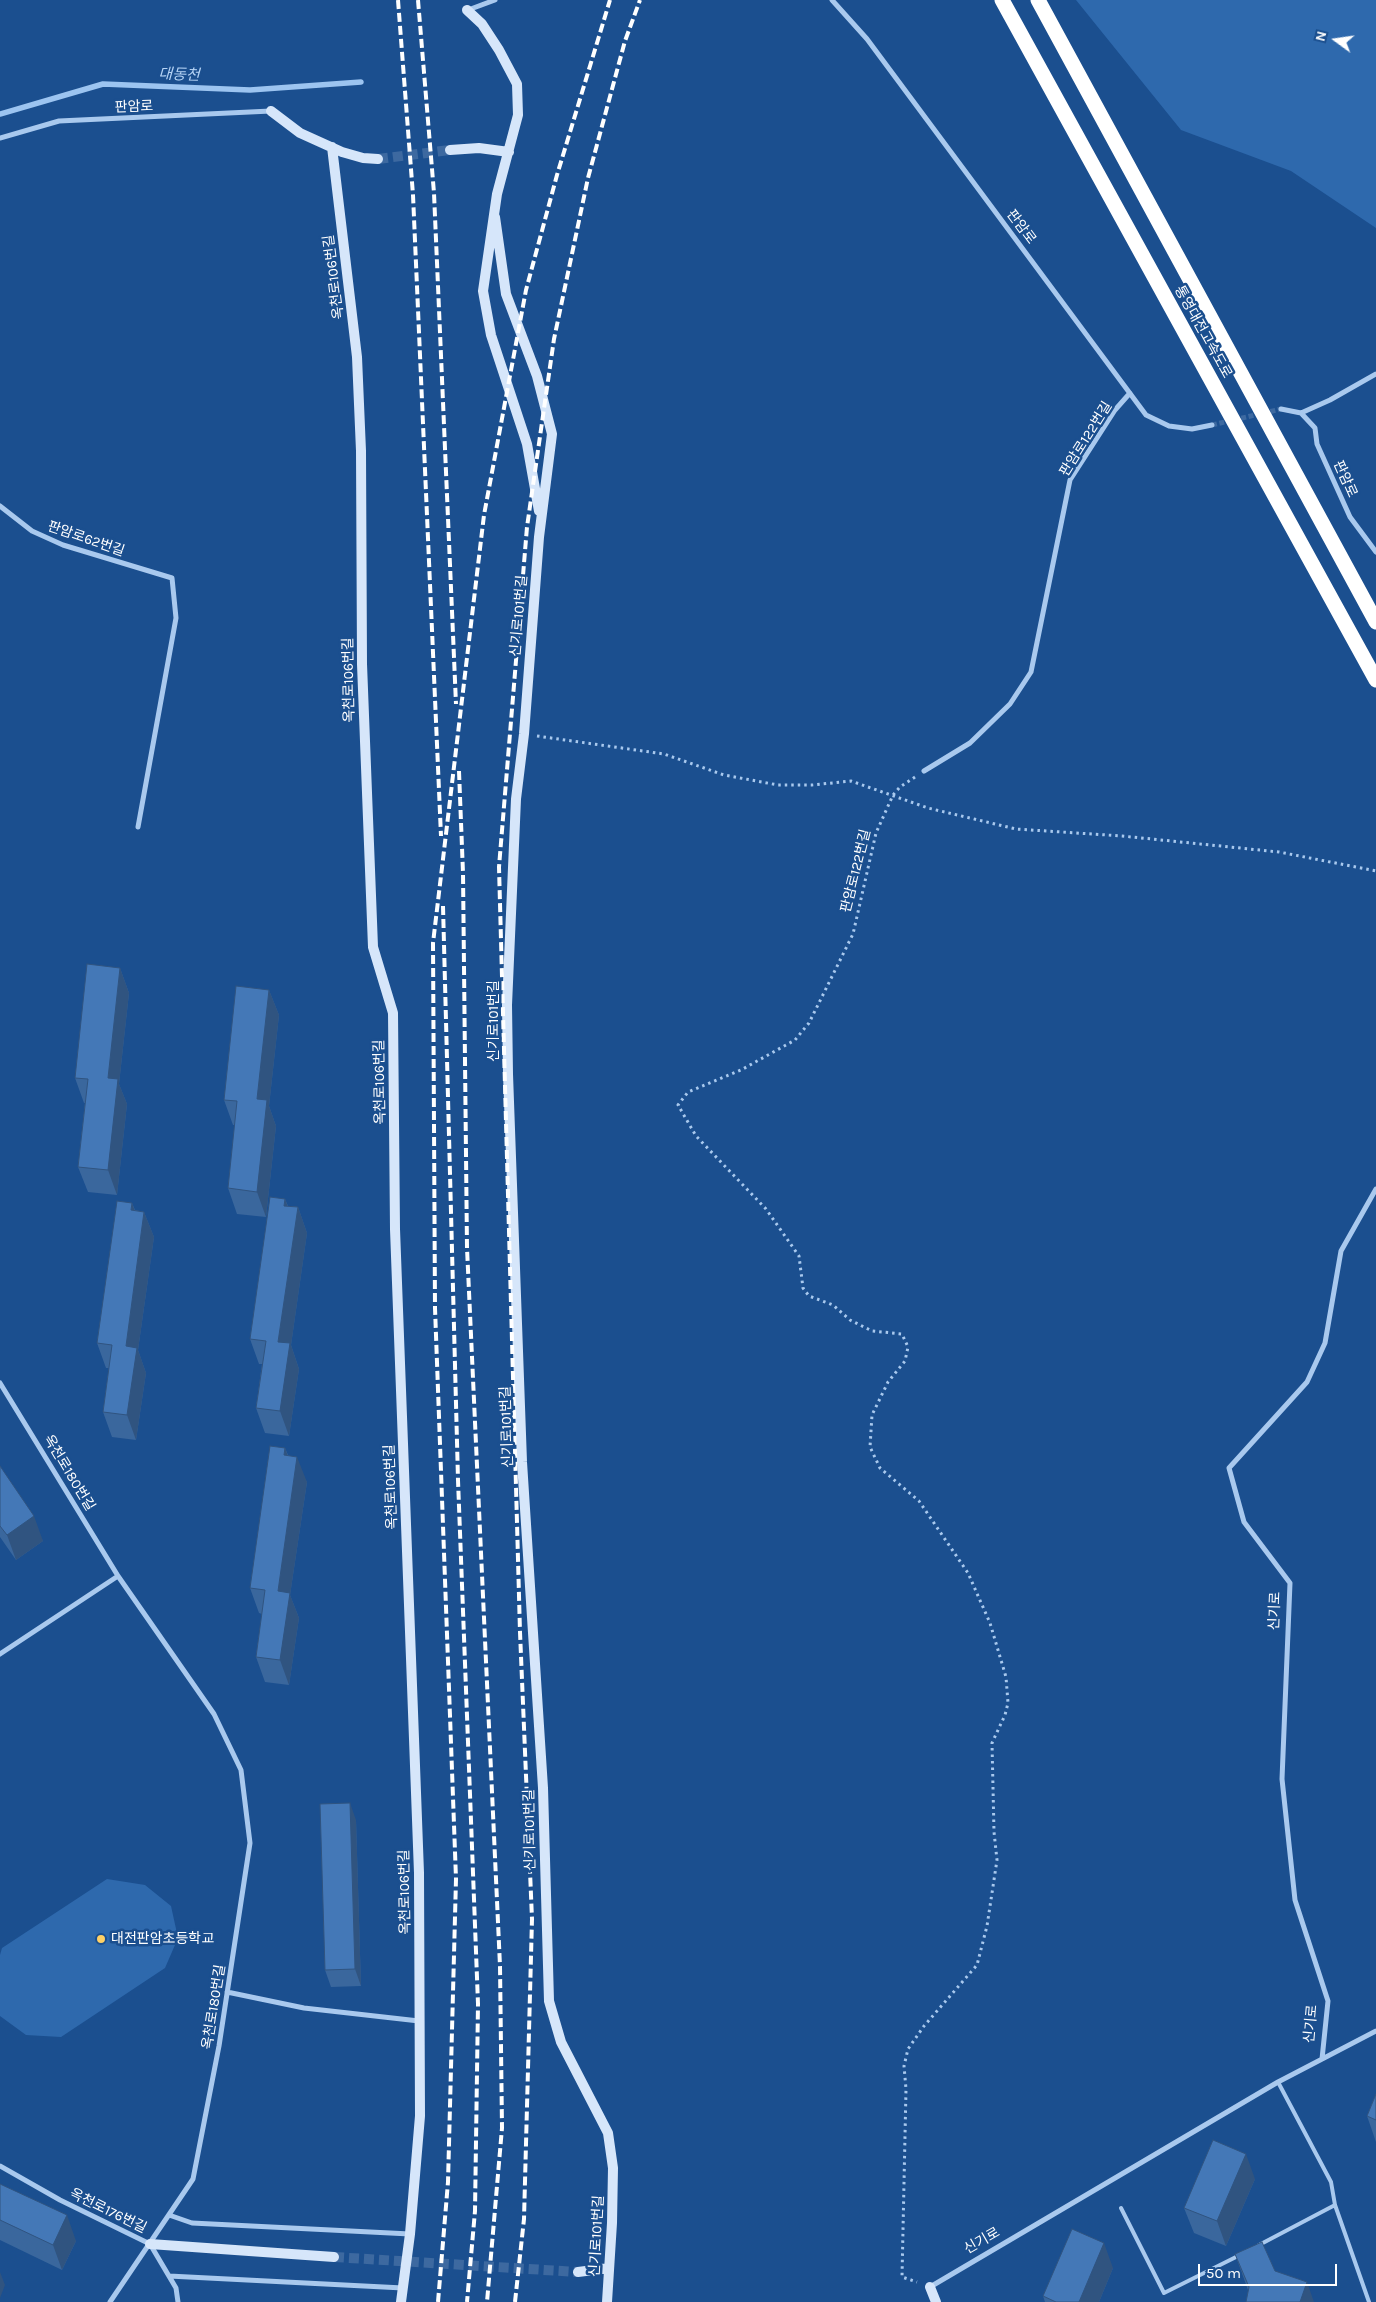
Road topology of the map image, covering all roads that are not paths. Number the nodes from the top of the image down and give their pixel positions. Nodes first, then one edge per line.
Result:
1 (495, 0) edge
2 (832, 0) edge
3 (1002, 0) edge
4 (1038, 0) edge
5 (467, 10) joint
6 (271, 111) joint
7 (0, 138) edge
8 (332, 147) junction
9 (450, 150) tunnel mouth
10 (508, 152) junction
11 (378, 159) tunnel mouth
12 (495, 218) junction
13 (1376, 374) edge
14 (1130, 393) junction
15 (1282, 409) tunnel mouth
16 (1301, 413) junction
17 (1212, 425) tunnel mouth
18 (0, 506) edge
19 (539, 537) junction
20 (1376, 552) edge
21 (1376, 622) edge
22 (1376, 680) edge
23 (924, 771) road end
24 (138, 827) dead end
25 (1376, 1189) edge
26 (0, 1382) edge
27 (118, 1576) junction
28 (0, 1654) edge
29 (227, 1992) junction
30 (420, 2021) junction
31 (1376, 2031) edge
32 (1322, 2059) junction
33 (1278, 2082) junction
34 (0, 2166) edge
35 (1335, 2205) junction
36 (1122, 2208) dead end
37 (169, 2215) junction
38 (410, 2234) junction
39 (150, 2244) junction
40 (1256, 2246) edge
41 (1248, 2251) edge
42 (334, 2257) tunnel mouth
43 (609, 2268) junction
44 (578, 2272) tunnel mouth
45 (169, 2276) junction
46 (930, 2287) joint
47 (404, 2288) junction
48 (110, 2302) edge
49 (178, 2302) edge
50 (401, 2302) edge
51 (607, 2302) edge
52 (936, 2302) edge
53 (1369, 2302) edge

1 - 5 street
2 - 14 street, 판암로
3 - 22 highway, 통영대전고속도로
4 - 21 highway, 통영대전고속도로
5 - 10 street
6 - 7 street, 판암로
6 - 8 street
8 - 11 street
8 - 30 street, 옥천로106번길
9 - 10 street
10 - 12 street
12 - 19 street
12 - 19 street
13 - 16 street
14 - 17 street, 판암로
14 - 23 street, 판암로122번길
15 - 16 street
16 - 20 street, 판암로
18 - 24 street, 판암로62번길
19 - 43 street, 신기로101번길
25 - 32 street, 신기로
26 - 27 street, 옥천로180번길
27 - 28 street
27 - 29 street, 옥천로180번길
29 - 30 street
29 - 37 street, 옥천로180번길
30 - 38 street, 옥천로106번길
31 - 32 street, 신기로
32 - 33 street, 신기로
33 - 35 lane
33 - 46 street, 신기로
34 - 39 street, 옥천로176번길
35 - 40 lane
35 - 53 lane
36 - 41 lane
37 - 38 street
37 - 39 street, 옥천로180번길
38 - 47 street, 옥천로106번길
39 - 42 street
39 - 45 street, 옥천로176번길
39 - 48 street, 옥천로180번길
43 - 44 street
43 - 51 street, 신기로101번길
45 - 47 street
45 - 49 street, 옥천로176번길
46 - 52 street
47 - 50 street, 옥천로106번길

